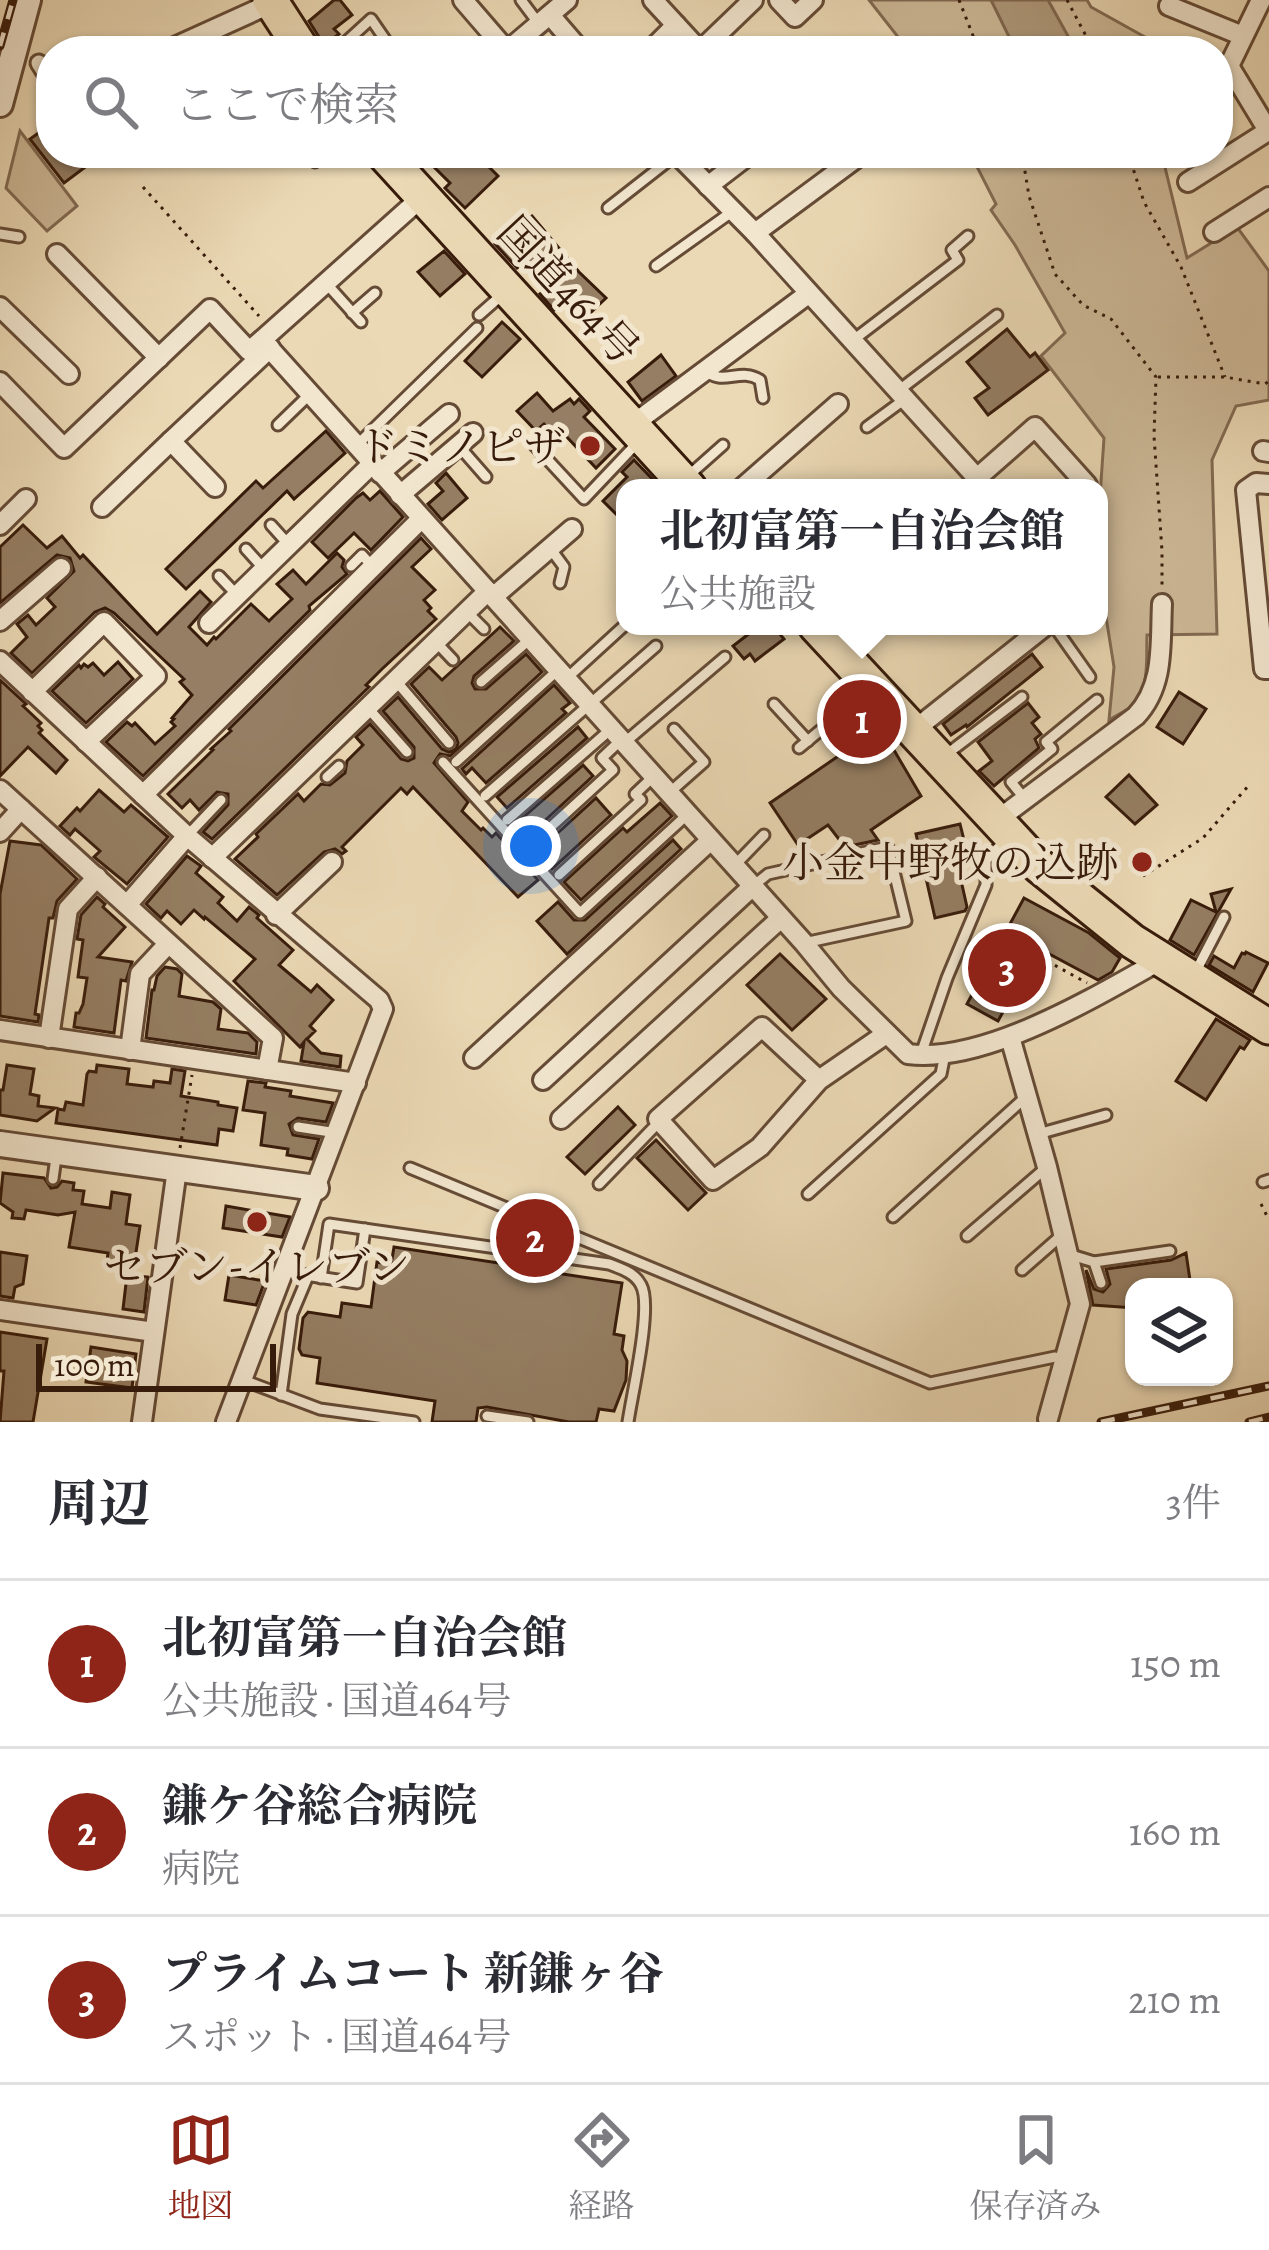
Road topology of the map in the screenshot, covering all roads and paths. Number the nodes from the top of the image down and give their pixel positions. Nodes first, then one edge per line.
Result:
1 (28, 0) edge
2 (463, 0) edge
3 (521, 0) edge
4 (567, 0) edge
5 (754, 0) edge
6 (779, 0) edge
7 (813, 0) edge
8 (959, 0) edge
9 (1067, 0) edge
10 (1261, 0) edge
11 (271, 1) edge
12 (658, 1) edge
13 (1169, 6) dead end
14 (544, 19) junction
15 (676, 25) junction
16 (198, 36) edge
17 (293, 36) edge
18 (352, 36) edge
19 (383, 36) edge
20 (494, 36) edge
21 (524, 36) edge
22 (564, 36) edge
23 (665, 36) edge
24 (686, 36) edge
25 (716, 36) edge
26 (973, 36) edge
27 (1086, 36) edge
28 (1243, 37) junction
29 (1233, 56) edge
30 (1233, 74) edge
31 (0, 104) edge
32 (1269, 132) edge
33 (1233, 154) edge
34 (399, 168) edge
35 (657, 168) edge
36 (691, 168) edge
37 (731, 168) edge
38 (843, 168) edge
39 (1024, 168) edge
40 (1133, 168) edge
41 (1211, 168) edge
42 (1188, 182) dead end
43 (708, 186) junction
44 (143, 187) dead end
45 (422, 196) junction
46 (1269, 197) edge
47 (608, 208) dead end
48 (733, 212) junction
49 (1214, 232) dead end
50 (754, 233) junction
51 (0, 234) edge
52 (968, 236) dead end
53 (19, 237) dead end
54 (57, 254) dead end
55 (656, 266) dead end
56 (326, 282) junction
57 (508, 290) junction
58 (375, 293) dead end
59 (808, 294) junction
60 (0, 307) edge
61 (479, 315) dead end
62 (997, 315) dead end
63 (477, 328) dead end
64 (268, 339) junction
65 (852, 341) junction
66 (159, 358) junction
67 (705, 370) junction
68 (68, 374) dead end
69 (1156, 376) junction
70 (1225, 377) junction
71 (0, 382) edge
72 (1269, 382) edge
73 (310, 394) junction
74 (902, 395) junction
75 (763, 398) dead end
76 (838, 404) dead end
77 (449, 414) dead end
78 (278, 425) dead end
79 (867, 427) dead end
80 (637, 431) junction
81 (465, 439) joint
82 (172, 441) junction
83 (723, 445) dead end
84 (356, 446) junction
85 (535, 446) dead end
86 (376, 469) junction
87 (485, 477) dead end
88 (681, 479) edge
89 (691, 479) edge
90 (752, 479) edge
91 (976, 479) edge
92 (985, 479) edge
93 (1082, 479) edge
94 (1269, 484) edge
95 (215, 487) dead end
96 (400, 495) junction
97 (26, 499) dead end
98 (102, 507) dead end
99 (421, 519) junction
100 (0, 525) edge
101 (271, 525) dead end
102 (572, 529) dead end
103 (289, 544) junction
104 (550, 548) junction
105 (246, 549) dead end
106 (351, 566) dead end
107 (372, 566) junction
108 (61, 568) dead end
109 (264, 569) junction
110 (219, 576) dead end
111 (560, 583) dead end
112 (491, 594) junction
113 (238, 595) junction
114 (1162, 604) joint
115 (467, 612) junction
116 (0, 621) edge
117 (209, 623) dead end
118 (484, 629) dead end
119 (616, 632) edge
120 (829, 635) edge
121 (1034, 635) edge
122 (1060, 635) edge
123 (530, 639) junction
124 (436, 642) junction
125 (656, 646) dead end
126 (725, 657) dead end
127 (453, 660) dead end
128 (0, 661) edge
129 (1269, 669) edge
130 (562, 675) junction
131 (1090, 677) dead end
132 (395, 681) junction
133 (481, 682) dead end
134 (872, 688) junction
135 (32, 692) junction
136 (1022, 697) dead end
137 (1097, 700) dead end
138 (590, 704) junction
139 (774, 704) dead end
140 (368, 709) junction
141 (674, 729) dead end
142 (913, 731) junction
143 (619, 737) junction
144 (86, 742) junction
145 (449, 743) dead end
146 (407, 752) dead end
147 (939, 760) junction
148 (443, 762) dead end
149 (456, 762) dead end
150 (338, 766) dead end
151 (316, 775) junction
152 (654, 776) junction
153 (1249, 785) dead end
154 (0, 790) edge
155 (669, 793) junction
156 (143, 795) junction
157 (484, 796) dead end
158 (221, 800) dead end
159 (1025, 800) junction
160 (21, 809) junction
161 (688, 814) junction
162 (507, 820) dead end
163 (1003, 828) junction
164 (0, 832) edge
165 (764, 835) dead end
166 (187, 836) junction
167 (711, 840) junction
168 (530, 846) dead end
169 (212, 858) junction
170 (332, 862) dead end
171 (734, 866) junction
172 (559, 875) dead end
173 (1144, 876) dead end
174 (97, 877) junction
175 (753, 886) junction
176 (128, 905) junction
177 (276, 915) junction
178 (1223, 917) dead end
179 (782, 918) junction
180 (804, 943) junction
181 (168, 944) junction
182 (1161, 960) junction
183 (1047, 961) dead end
184 (1191, 980) junction
185 (1104, 992) junction
186 (1269, 1027) edge
187 (0, 1030) edge
188 (886, 1034) junction
189 (1010, 1037) junction
190 (49, 1038) junction
191 (130, 1050) junction
192 (945, 1054) junction
193 (920, 1056) junction
194 (474, 1058) dead end
195 (194, 1059) junction
196 (267, 1070) junction
197 (543, 1080) dead end
198 (819, 1080) junction
199 (356, 1083) junction
200 (1027, 1096) junction
201 (1106, 1115) dead end
202 (561, 1120) dead end
203 (660, 1121) junction
204 (298, 1127) dead end
205 (337, 1133) junction
206 (1038, 1134) junction
207 (0, 1144) edge
208 (57, 1152) junction
209 (178, 1160) junction
210 (1047, 1167) junction
211 (410, 1168) dead end
212 (53, 1178) dead end
213 (599, 1184) dead end
214 (316, 1189) junction
215 (808, 1194) dead end
216 (1261, 1204) dead end
217 (892, 1217) dead end
218 (1269, 1220) edge
219 (365, 1229) junction
220 (967, 1236) dead end
221 (1066, 1244) junction
222 (1170, 1251) dead end
223 (638, 1261) junction
224 (1094, 1262) junction
225 (1022, 1270) dead end
226 (285, 1272) junction
227 (633, 1275) junction
228 (308, 1276) junction
229 (321, 1278) junction
230 (1101, 1282) dead end
231 (0, 1310) edge
232 (154, 1331) junction
233 (1055, 1357) dead end
234 (242, 1380) junction
235 (280, 1395) junction
236 (487, 1416) dead end
237 (1048, 1419) dead end
238 (142, 1422) edge
239 (226, 1422) edge
240 (414, 1422) edge
241 (528, 1422) edge
242 (628, 1422) edge

1 - 31 street
2 - 20 street
3 - 14 lane
4 - 14 street
5 - 25 street
6 - 7 street
8 - 26 path
9 - 27 path
10 - 28 street
11 - 16 street
11 - 17 highway
12 - 15 street
13 - 28 street
14 - 21 street
14 - 22 street
15 - 23 street
15 - 24 street
18 - 19 lane
28 - 29 street
30 - 32 street
32 - 33 street
34 - 45 highway, 国道464号
35 - 47 lane
36 - 43 street
37 - 43 street
38 - 50 street
39 - 69 path
40 - 70 path
41 - 42 street
43 - 48 street
44 - 64 path
45 - 56 street
45 - 57 highway, 国道464号
46 - 49 street
48 - 50 street
48 - 55 lane
50 - 59 street
51 - 53 lane
52 - 65 lane
54 - 66 street
56 - 58 lane
56 - 64 street
57 - 61 lane
57 - 80 highway, 国道464号
59 - 65 street
59 - 67 street
60 - 68 street
62 - 74 lane
63 - 84 lane
64 - 66 street
64 - 73 street
64 - 82 street
65 - 74 street
66 - 71 street
67 - 75 lane
67 - 80 street
69 - 70 path
69 - 114 path
70 - 72 path
73 - 78 lane
73 - 84 street
74 - 79 lane
74 - 91 street
76 - 90 street
77 - 86 street
80 - 85 lane
80 - 88 highway, 国道464号
81 - 87 lane
81 - 96 street
82 - 95 street
82 - 98 street
83 - 89 lane
84 - 86 street
86 - 96 street
86 - 103 street
92 - 93 street
94 - 129 street
96 - 99 street
97 - 100 street
99 - 107 street
99 - 112 street
101 - 103 lane
102 - 104 street
103 - 109 street
104 - 111 lane
104 - 112 street
105 - 109 lane
106 - 107 lane
107 - 156 street
108 - 116 street
109 - 113 street
110 - 113 lane
112 - 115 street
112 - 123 street
113 - 117 street
114 - 159 street
115 - 118 lane
115 - 124 street
119 - 130 lane
120 - 134 highway
121 - 142 street
122 - 131 lane
123 - 130 street
123 - 133 lane
124 - 127 lane
124 - 132 street
125 - 138 lane
126 - 143 lane
128 - 135 street
130 - 138 street
130 - 149 lane
132 - 140 street
132 - 145 lane
134 - 139 lane
134 - 142 highway
135 - 144 street
135 - 144 street
136 - 147 lane
137 - 159 lane
138 - 143 street
138 - 157 lane
140 - 146 lane
140 - 151 street
141 - 155 lane
142 - 147 highway
143 - 152 street
143 - 162 lane
143 - 168 lane
144 - 156 street
147 - 163 highway
148 - 161 lane
150 - 151 lane
151 - 169 street
152 - 155 street
152 - 172 lane
153 - 173 path
154 - 160 street
155 - 161 street
156 - 166 street
158 - 166 lane
159 - 163 street
160 - 164 street
160 - 174 street
161 - 167 street
163 - 182 highway
163 - 193 lane
165 - 171 lane
166 - 169 street
166 - 176 street
167 - 171 street
167 - 194 street
169 - 177 street
170 - 177 street
171 - 175 street
174 - 176 street
174 - 190 street
175 - 179 street
175 - 180 lane
175 - 197 street
176 - 181 street
177 - 199 street
178 - 184 lane
179 - 180 street
179 - 202 street
180 - 188 street
181 - 191 street
181 - 196 street
182 - 184 highway
182 - 185 street
183 - 185 path
184 - 186 highway
185 - 189 street
187 - 190 street
188 - 193 street
188 - 198 street
189 - 192 street
189 - 200 street
190 - 191 street
191 - 195 street
192 - 193 street
192 - 215 lane
195 - 196 street
195 - 209 path
196 - 199 street
198 - 203 street
198 - 203 street
199 - 205 street
200 - 206 street
200 - 217 lane
201 - 206 lane
203 - 213 lane
204 - 205 lane
205 - 214 street
206 - 210 street
207 - 208 street
208 - 209 street
208 - 212 lane
209 - 214 street
209 - 232 street
210 - 220 lane
210 - 221 street
211 - 223 lane
214 - 226 street
216 - 218 path
219 - 227 lane
219 - 229 lane
219 - 229 lane
221 - 224 lane
221 - 225 lane
221 - 237 street
222 - 224 lane
223 - 227 lane
223 - 233 lane
224 - 230 lane
226 - 228 lane
226 - 234 street
227 - 242 lane
228 - 229 lane
228 - 235 lane
231 - 232 street
232 - 238 street
234 - 235 lane
234 - 239 street
235 - 240 lane
236 - 241 lane

